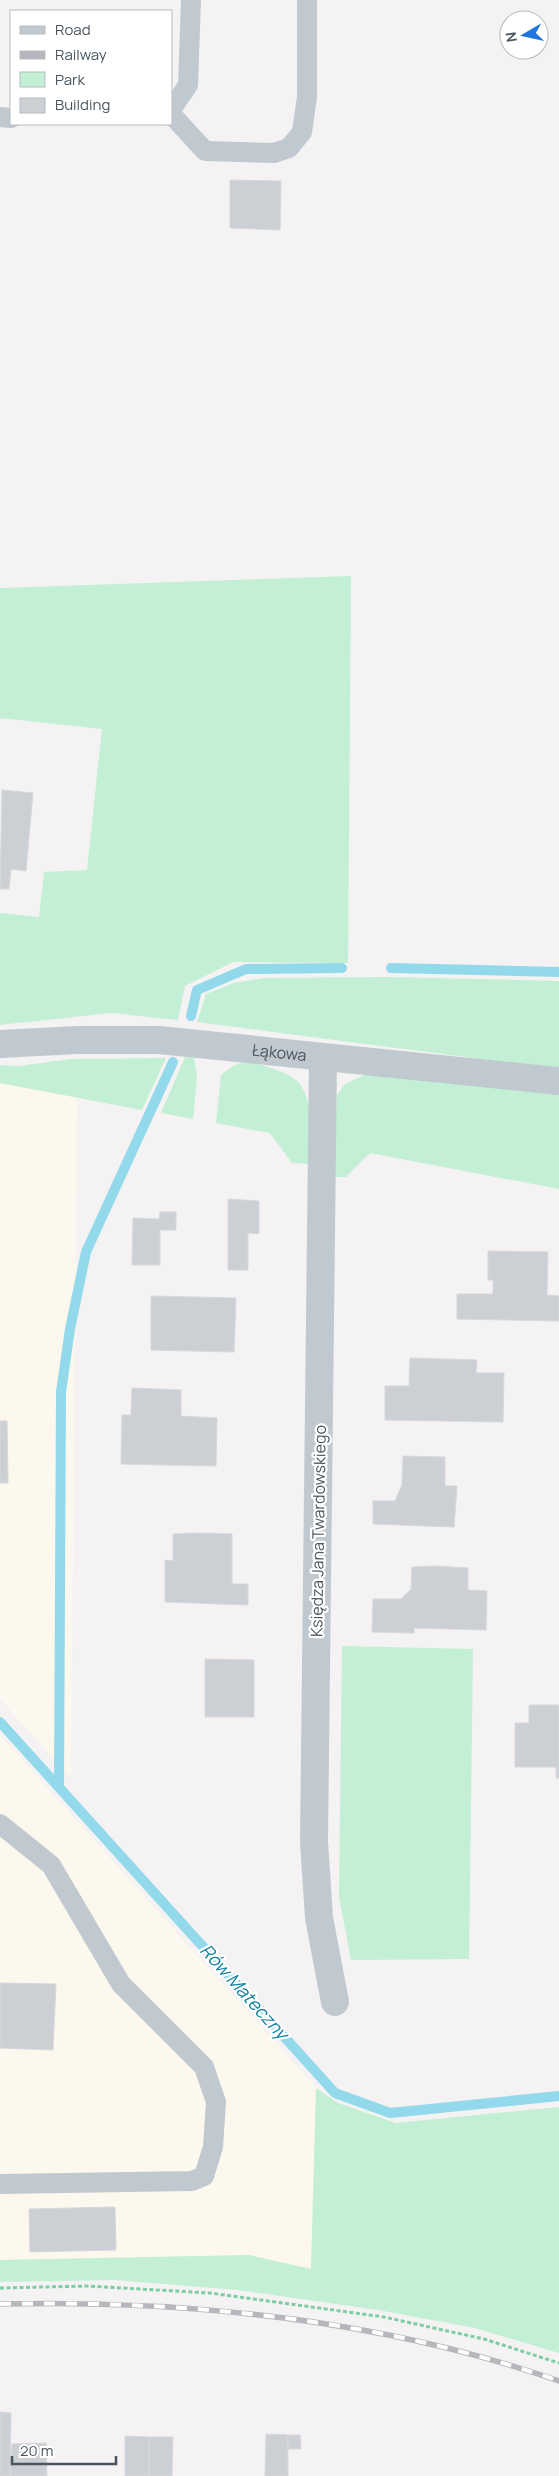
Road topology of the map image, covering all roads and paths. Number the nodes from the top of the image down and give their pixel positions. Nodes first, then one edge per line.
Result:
1 (192, 0) edge
2 (307, 0) edge
3 (172, 109) edge
4 (172, 115) edge
5 (0, 1044) edge
6 (323, 1059) junction
7 (559, 1081) edge
8 (0, 1824) edge
9 (335, 2002) dead end
10 (0, 2184) edge
11 (0, 2288) edge
12 (559, 2363) edge

1 - 3 lane
2 - 4 lane
5 - 6 street, Łąkowa
6 - 7 street, Łąkowa
6 - 9 street, Księdza Jana Twardowskiego
8 - 10 lane
11 - 12 path

